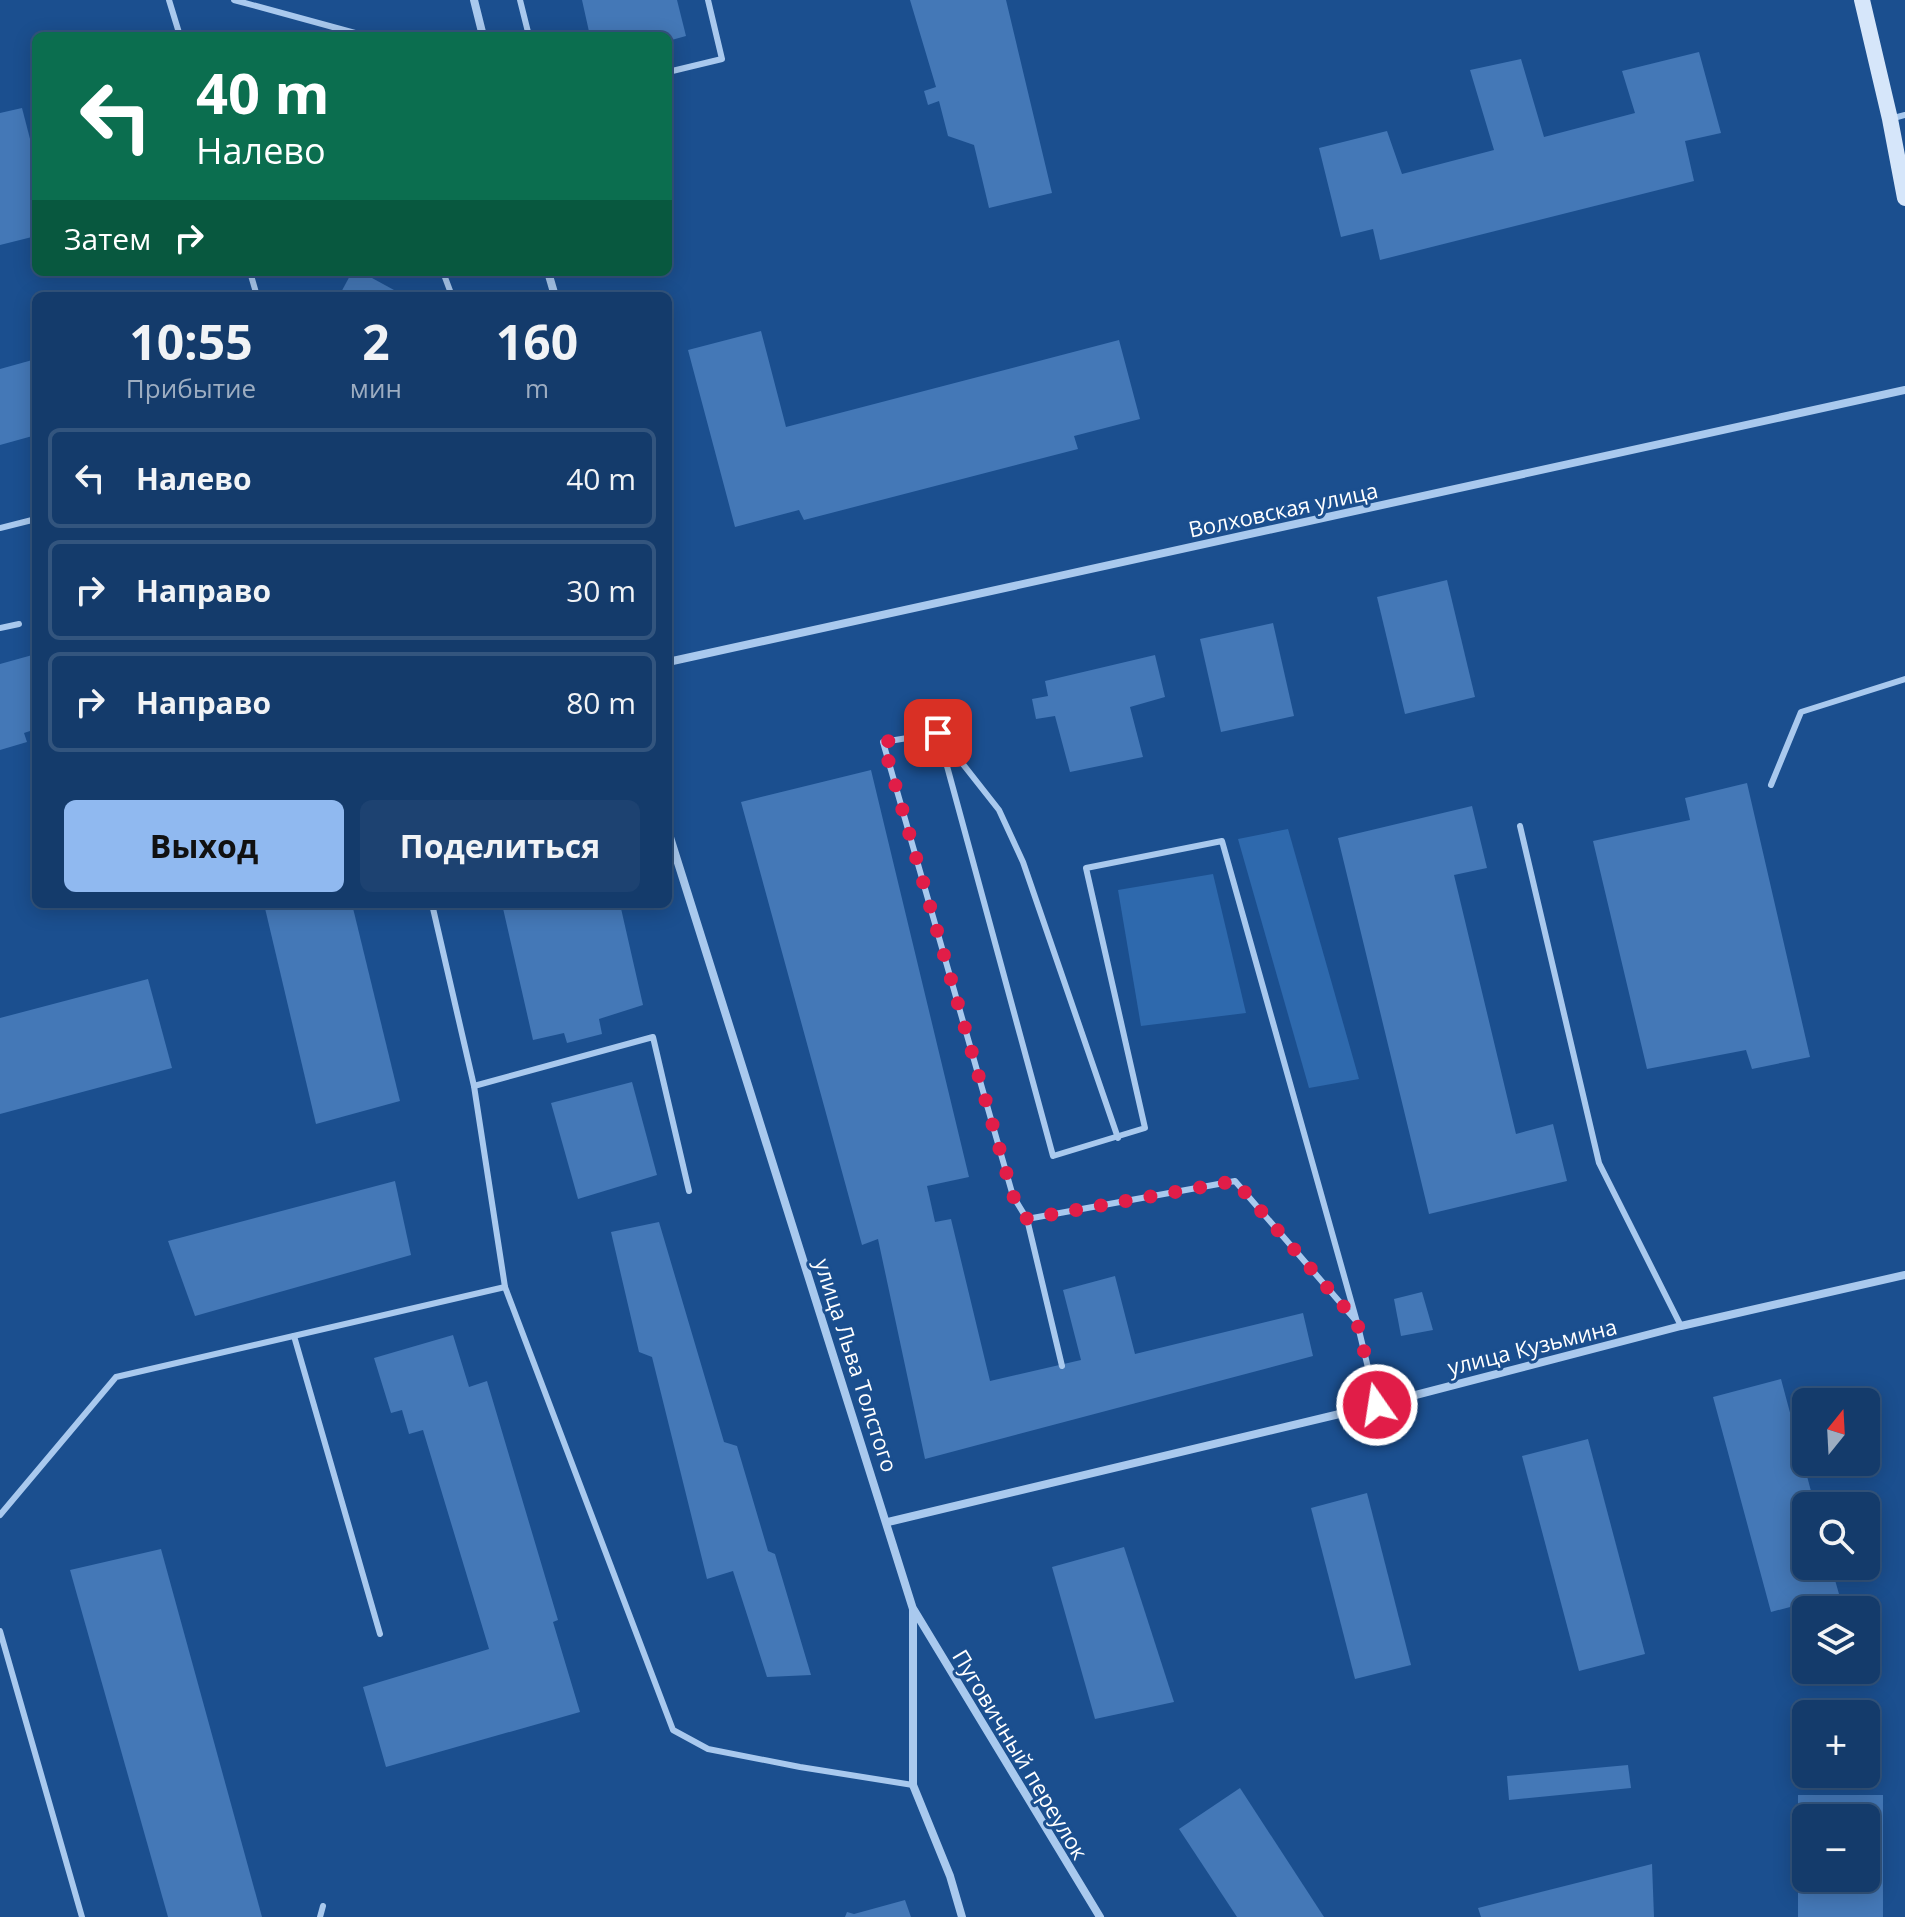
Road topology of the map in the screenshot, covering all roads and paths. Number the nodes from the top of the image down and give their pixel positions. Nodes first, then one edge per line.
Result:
1 (169, 0) edge
2 (234, 0) edge
3 (474, 0) edge
4 (520, 0) edge
5 (708, 0) edge
6 (1862, 0) edge
7 (179, 32) edge
8 (351, 32) edge
9 (482, 32) edge
10 (528, 32) edge
11 (672, 71) edge
12 (1898, 117) edge
13 (1905, 198) edge
14 (1905, 390) edge
15 (32, 520) edge
16 (0, 528) edge
17 (19, 624) dead end
18 (0, 628) edge
19 (672, 661) edge
20 (1905, 679) edge
21 (938, 733) junction
22 (1771, 785) dead end
23 (1520, 826) dead end
24 (672, 844) edge
25 (433, 908) edge
26 (474, 1086) junction
27 (1118, 1138) junction
28 (689, 1191) dead end
29 (1027, 1219) junction
30 (1905, 1275) edge
31 (505, 1287) junction
32 (1357, 1322) junction
33 (1681, 1326) junction
34 (294, 1336) junction
35 (1062, 1366) dead end
36 (1377, 1405) junction
37 (0, 1515) edge
38 (888, 1522) junction
39 (913, 1609) junction
40 (0, 1631) edge
41 (380, 1634) dead end
42 (913, 1785) junction
43 (323, 1906) dead end
44 (82, 1917) edge
45 (320, 1917) edge
46 (962, 1917) edge
47 (1100, 1917) edge

1 - 7 lane
2 - 8 lane
3 - 9 street
4 - 10 lane
5 - 11 lane
6 - 12 main road
12 - 13 main road
14 - 19 street, Волховская улица
15 - 16 lane
17 - 18 lane
20 - 22 lane
21 - 27 lane
21 - 27 lane
21 - 29 lane
23 - 33 lane
24 - 38 street, улица Льва Толстого
25 - 26 lane
26 - 28 lane
26 - 31 lane
27 - 32 lane
29 - 32 lane
29 - 35 lane
30 - 33 street, улица Кузьмина
31 - 34 lane
31 - 42 lane
32 - 36 lane
33 - 36 street, улица Кузьмина
34 - 37 lane
34 - 41 lane
36 - 38 street, улица Кузьмина
38 - 39 street, улица Льва Толстого
39 - 42 street, улица Льва Толстого
39 - 47 street, Пуговичный переулок
40 - 44 lane
42 - 46 street, улица Льва Толстого
43 - 45 lane

